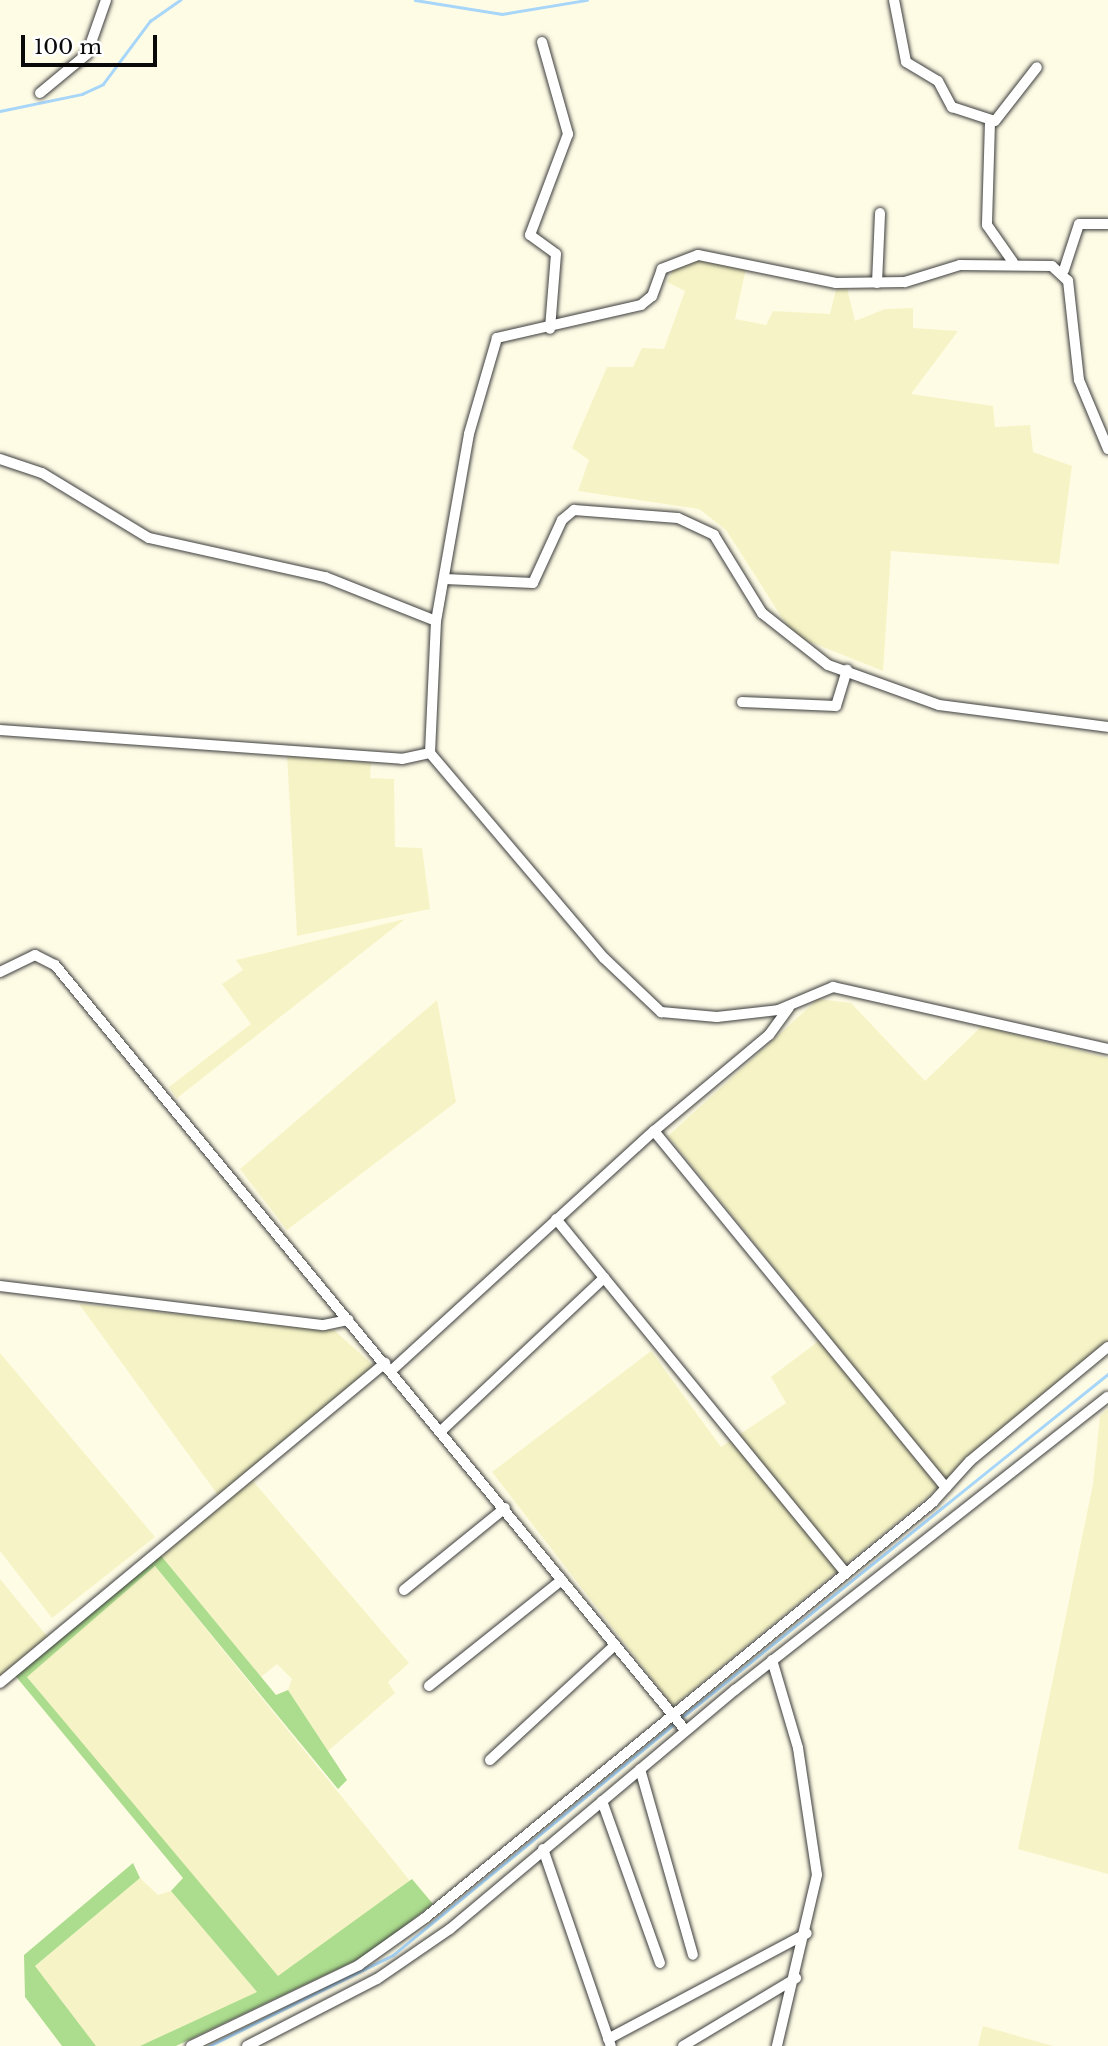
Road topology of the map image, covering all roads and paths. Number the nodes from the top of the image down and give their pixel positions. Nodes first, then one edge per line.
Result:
1 (106, 0) edge
2 (894, 0) edge
3 (542, 42) dead end
4 (1037, 67) dead end
5 (40, 93) dead end
6 (990, 122) junction
7 (880, 213) dead end
8 (1108, 224) edge
9 (1013, 262) junction
10 (1064, 270) junction
11 (877, 283) junction
12 (550, 329) junction
13 (1108, 449) edge
14 (0, 459) edge
15 (445, 579) junction
16 (436, 621) junction
17 (847, 670) junction
18 (742, 702) dead end
19 (1108, 727) edge
20 (0, 730) edge
21 (430, 753) junction
22 (0, 972) edge
23 (789, 1007) junction
24 (1108, 1049) edge
25 (654, 1131) junction
26 (556, 1219) junction
27 (604, 1278) junction
28 (0, 1286) edge
29 (348, 1320) junction
30 (1108, 1347) edge
31 (388, 1366) junction
32 (1108, 1397) edge
33 (441, 1431) junction
34 (946, 1488) junction
35 (505, 1508) junction
36 (844, 1571) junction
37 (562, 1580) junction
38 (404, 1590) dead end
39 (615, 1644) junction
40 (772, 1660) junction
41 (0, 1683) edge
42 (429, 1686) dead end
43 (680, 1722) junction
44 (489, 1759) dead end
45 (640, 1769) junction
46 (603, 1801) junction
47 (544, 1849) junction
48 (807, 1933) junction
49 (693, 1955) dead end
50 (660, 1963) dead end
51 (796, 1978) junction
52 (609, 2042) edge
53 (191, 2046) edge
54 (247, 2046) edge
55 (683, 2046) edge
56 (777, 2046) edge

1 - 5 street
2 - 6 street
3 - 12 street
4 - 6 street
6 - 9 street
7 - 11 street
8 - 10 street
9 - 10 street
9 - 11 street
10 - 13 street
11 - 12 street
12 - 15 street
14 - 16 street
15 - 16 street
15 - 17 street
16 - 21 street
17 - 18 street
17 - 19 street
20 - 21 street
21 - 23 street
22 - 29 street
23 - 24 street
23 - 25 street
25 - 26 street
25 - 34 street
26 - 27 street
26 - 31 street
27 - 33 street
27 - 36 street
28 - 29 street
29 - 31 street
30 - 34 street
31 - 33 street
31 - 41 street
32 - 40 street
33 - 35 street
34 - 36 street
35 - 37 street
35 - 38 street
36 - 43 street
37 - 39 street
37 - 42 street
39 - 43 street
39 - 44 street
40 - 43 street
40 - 48 street
43 - 45 street
43 - 53 street
45 - 46 street
45 - 49 street
46 - 47 street
46 - 50 street
47 - 52 street
47 - 54 street
48 - 51 street
48 - 52 street
51 - 55 street
51 - 56 street

